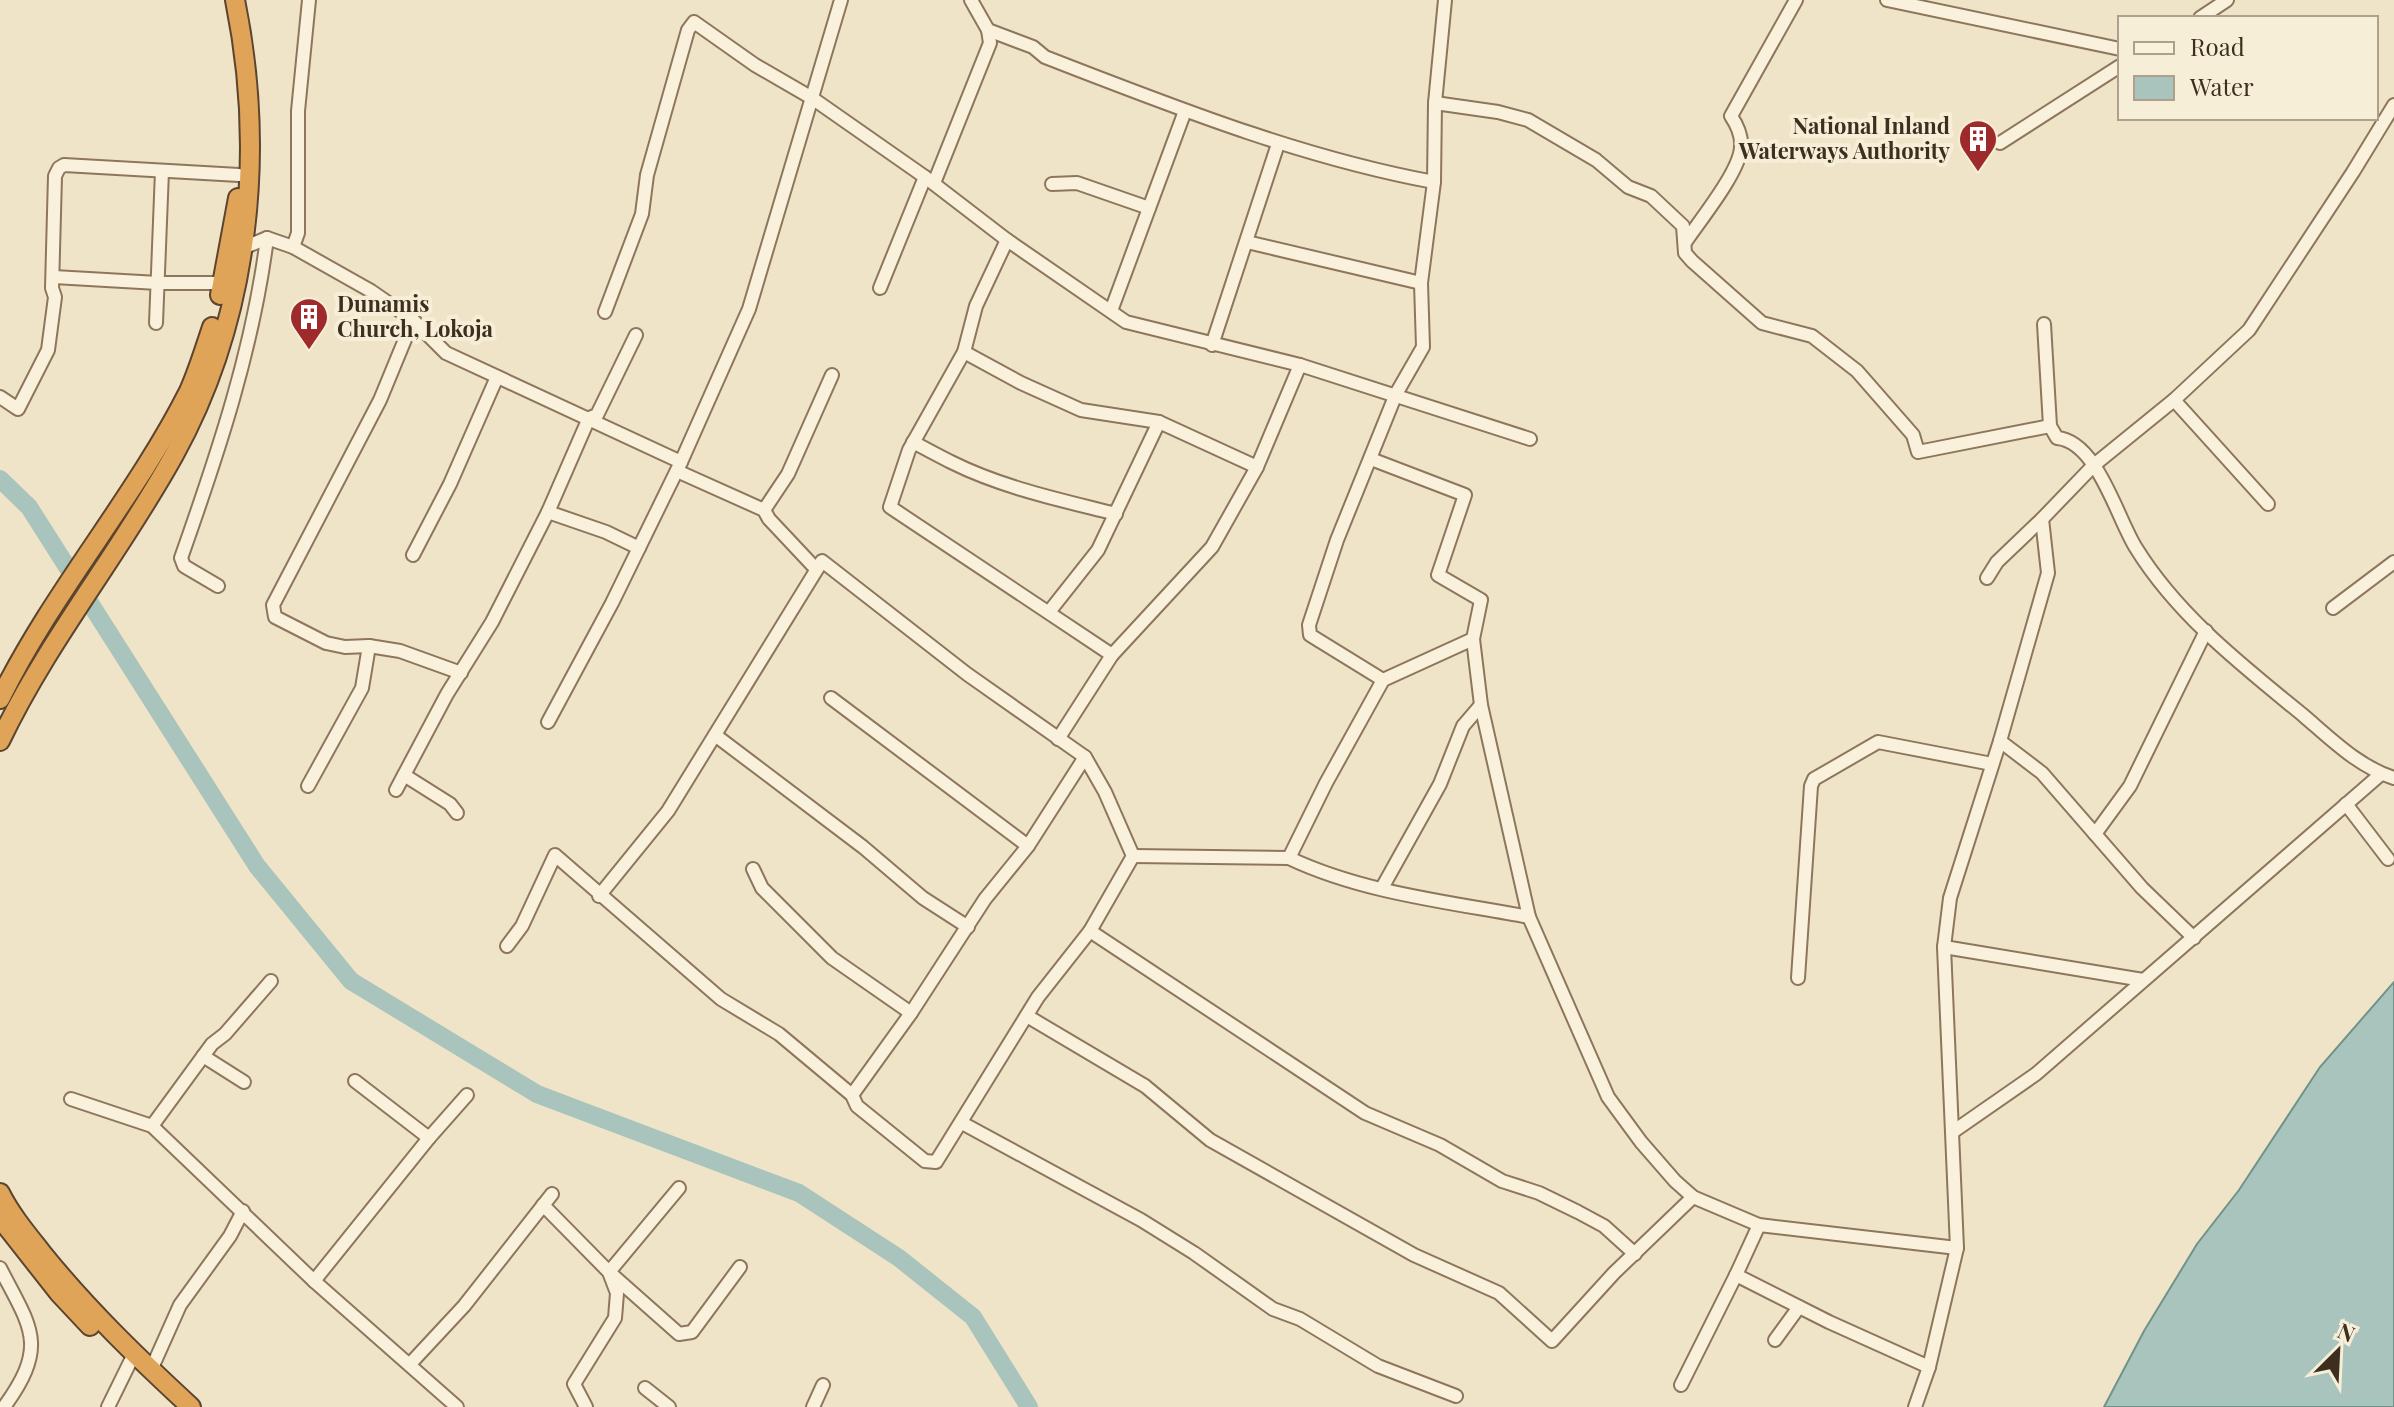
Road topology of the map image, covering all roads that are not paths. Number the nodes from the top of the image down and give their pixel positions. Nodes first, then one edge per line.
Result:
1 (309, 0) edge
2 (841, 0) edge
3 (971, 0) edge
4 (1445, 0) edge
5 (1796, 0) edge
6 (1887, 0) edge
7 (2227, 0) edge
8 (229, 2) edge
9 (2203, 16) edge
10 (988, 30) junction
11 (2118, 49) edge
12 (2118, 67) edge
13 (812, 98) junction
14 (1435, 103) junction
15 (2394, 105) edge
16 (1185, 111) junction
17 (2000, 143) dead end
18 (1278, 144) junction
19 (162, 171) junction
20 (239, 175) junction
21 (929, 180) junction
22 (1434, 182) junction
23 (1052, 184) dead end
24 (1149, 208) junction
25 (267, 238) junction
26 (1007, 240) junction
27 (1686, 241) junction
28 (1247, 242) junction
29 (293, 247) junction
30 (243, 248) junction
31 (54, 277) junction
32 (158, 283) junction
33 (223, 283) junction
34 (1421, 283) junction
35 (880, 288) dead end
36 (1111, 311) junction
37 (605, 312) dead end
38 (413, 320) junction
39 (156, 323) dead end
40 (2044, 324) dead end
41 (636, 335) dead end
42 (1212, 345) junction
43 (964, 352) junction
44 (1300, 365) junction
45 (832, 375) dead end
46 (497, 377) junction
47 (1396, 394) junction
48 (0, 397) edge
49 (2174, 400) junction
50 (589, 418) junction
51 (1159, 422) junction
52 (2050, 426) junction
53 (1530, 439) dead end
54 (913, 442) junction
55 (1371, 459) junction
56 (2094, 465) junction
57 (679, 467) junction
58 (1257, 467) junction
59 (2268, 504) dead end
60 (764, 510) junction
61 (548, 512) junction
62 (1116, 514) junction
63 (2042, 519) junction
64 (639, 548) junction
65 (413, 555) dead end
66 (2394, 562) edge
67 (816, 569) junction
68 (1987, 578) dead end
69 (218, 586) dead end
70 (2333, 608) dead end
71 (1049, 612) junction
72 (2206, 631) junction
73 (1473, 639) junction
74 (369, 646) junction
75 (1112, 655) junction
76 (461, 673) junction
77 (1383, 680) junction
78 (831, 698) dead end
79 (0, 699) edge
80 (1481, 705) junction
81 (548, 722) dead end
82 (715, 735) junction
83 (1058, 739) junction
84 (0, 741) edge
85 (2000, 741) junction
86 (1085, 757) junction
87 (1992, 764) junction
88 (404, 775) junction
89 (2388, 776) edge
90 (308, 786) dead end
91 (396, 790) dead end
92 (2346, 804) junction
93 (457, 813) dead end
94 (2095, 834) junction
95 (1028, 846) junction
96 (1133, 856) junction
97 (1289, 858) junction
98 (2388, 859) dead end
99 (753, 869) dead end
100 (1382, 888) junction
101 (599, 896) junction
102 (1529, 917) junction
103 (968, 927) junction
104 (1090, 931) junction
105 (2194, 938) junction
106 (507, 946) dead end
107 (1944, 947) junction
108 (1798, 978) dead end
109 (2143, 980) junction
110 (271, 981) dead end
111 (911, 1013) junction
112 (1027, 1016) junction
113 (203, 1056) junction
114 (355, 1081) dead end
115 (244, 1082) dead end
116 (467, 1095) dead end
117 (852, 1095) junction
118 (71, 1099) dead end
119 (962, 1123) junction
120 (152, 1126) junction
121 (1954, 1131) junction
122 (429, 1138) junction
123 (679, 1188) dead end
124 (0, 1193) edge
125 (552, 1194) dead end
126 (1693, 1197) junction
127 (543, 1205) junction
128 (243, 1211) junction
129 (0, 1218) edge
130 (1759, 1225) junction
131 (1957, 1248) junction
132 (1635, 1254) junction
133 (740, 1267) dead end
134 (0, 1268) edge
135 (609, 1272) junction
136 (1736, 1275) junction
137 (314, 1281) junction
138 (1799, 1307) junction
139 (1775, 1340) dead end
140 (131, 1359) junction
141 (410, 1364) junction
142 (1929, 1367) junction
143 (151, 1370) junction
144 (823, 1385) dead end
145 (1681, 1385) dead end
146 (645, 1388) dead end
147 (1456, 1396) dead end
148 (8, 1406) edge
149 (108, 1407) edge
150 (173, 1407) edge
151 (191, 1407) edge
152 (457, 1407) edge
153 (586, 1407) edge
154 (669, 1407) edge
155 (813, 1407) edge
156 (1915, 1407) edge

1 - 29 street
2 - 13 street
3 - 10 street
4 - 14 street
5 - 27 street
6 - 11 street
7 - 9 street
8 - 20 highway
8 - 30 highway
10 - 16 street
10 - 21 street
12 - 17 street
13 - 21 street
13 - 37 street
13 - 57 street
14 - 22 street
14 - 27 street
15 - 49 street
16 - 18 street
16 - 24 street
18 - 22 street
18 - 28 street
19 - 20 street
19 - 31 street
19 - 32 street
20 - 33 highway
21 - 26 street
21 - 35 street
22 - 34 street
23 - 24 street
24 - 36 street
25 - 29 street
25 - 30 street
25 - 69 street
26 - 36 street
26 - 43 street
27 - 52 street
28 - 34 street
28 - 42 street
29 - 38 street
30 - 84 highway
31 - 32 street
31 - 48 street
32 - 33 street
32 - 39 street
33 - 79 highway
34 - 47 street
36 - 42 street
38 - 46 street
38 - 74 street
40 - 52 street
41 - 50 street
42 - 44 street
43 - 51 street
43 - 54 street
44 - 47 street
44 - 58 street
45 - 60 street
46 - 50 street
46 - 65 street
47 - 53 street
47 - 55 street
49 - 56 street
49 - 59 street
50 - 57 street
50 - 61 street
51 - 58 street
51 - 62 street
52 - 56 street
54 - 62 street
54 - 71 street
55 - 73 street
55 - 77 street
56 - 63 street
56 - 72 street
57 - 60 street
57 - 64 street
58 - 75 street
60 - 67 street
61 - 64 street
61 - 76 street
62 - 71 street
63 - 68 street
63 - 85 street
64 - 81 street
66 - 70 street
67 - 82 street
67 - 83 street
71 - 75 street
72 - 89 street
72 - 94 street
73 - 77 street
73 - 80 street
74 - 76 street
74 - 90 street
75 - 83 street
76 - 88 street
77 - 97 street
78 - 95 street
80 - 100 street
80 - 102 street
82 - 101 street
82 - 103 street
83 - 86 street
85 - 87 street
85 - 94 street
86 - 95 street
86 - 96 street
87 - 107 street
87 - 108 street
88 - 91 street
88 - 93 street
89 - 92 street
92 - 98 street
92 - 105 street
94 - 105 street
95 - 103 street
96 - 97 street
96 - 104 street
97 - 100 street
99 - 111 street
100 - 102 street
101 - 106 street
101 - 117 street
102 - 126 street
103 - 111 street
104 - 112 street
104 - 132 street
105 - 109 street
107 - 109 street
107 - 121 street
109 - 121 street
110 - 113 street
111 - 117 street
112 - 119 street
112 - 132 street
113 - 115 street
113 - 120 street
114 - 122 street
116 - 122 street
117 - 119 street
118 - 120 street
119 - 147 street
120 - 128 street
121 - 131 street
122 - 137 street
123 - 135 street
124 - 140 highway
125 - 127 street
126 - 130 street
126 - 132 street
127 - 135 street
127 - 141 street
128 - 137 street
128 - 143 street
129 - 140 highway
130 - 131 street
130 - 136 street
131 - 142 street
133 - 135 street
134 - 148 street
135 - 153 street
136 - 138 street
136 - 145 street
137 - 141 street
138 - 139 street
138 - 142 street
140 - 143 highway
140 - 149 street
140 - 150 highway
141 - 152 street
142 - 156 street
143 - 151 highway
144 - 155 street
146 - 154 street

